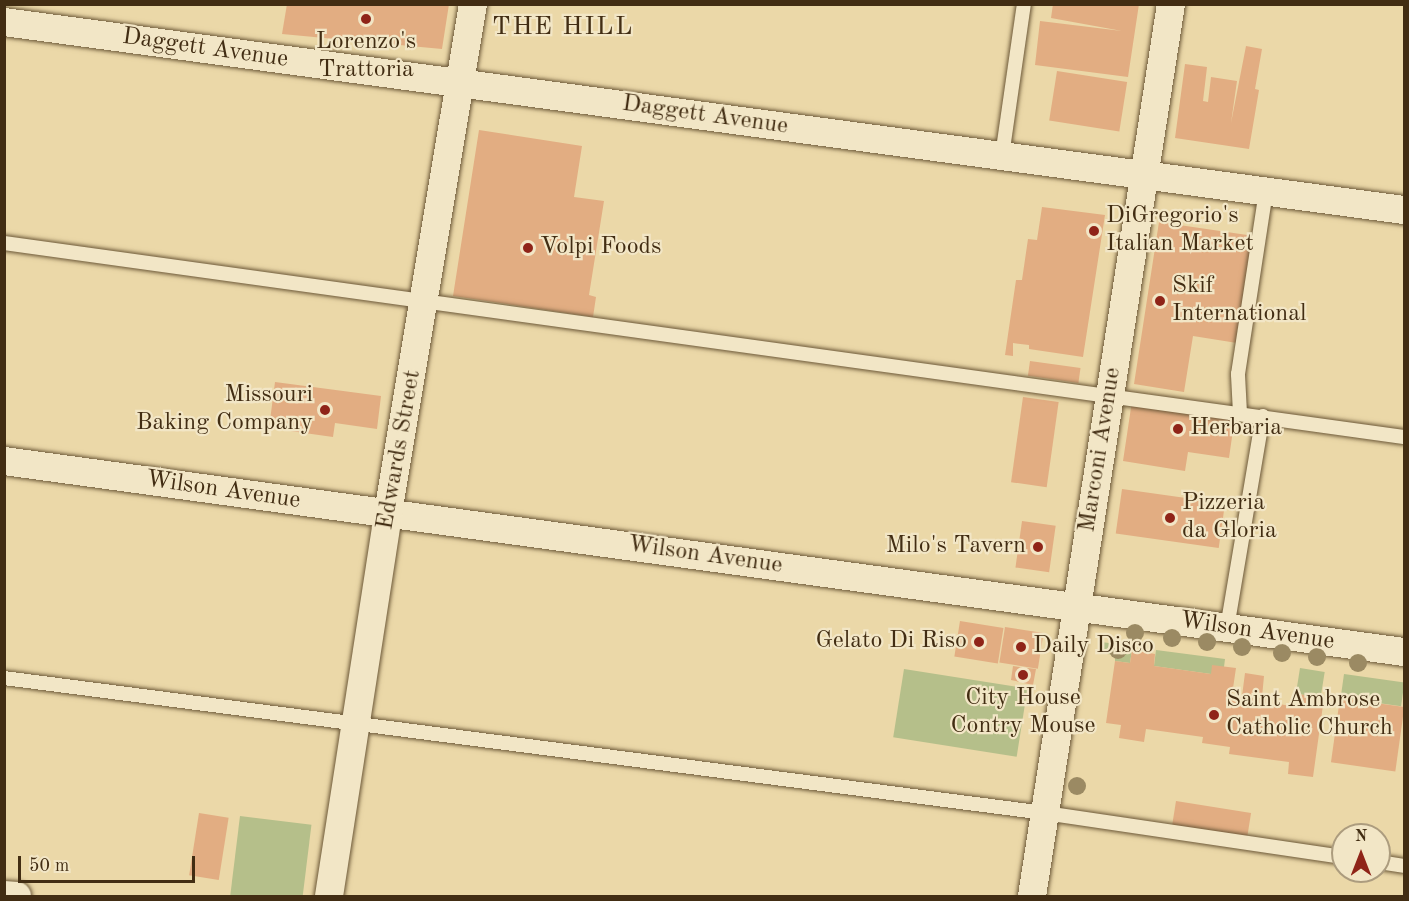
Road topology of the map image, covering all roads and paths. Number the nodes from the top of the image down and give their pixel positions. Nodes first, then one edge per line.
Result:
1 (473, 4) edge
2 (1024, 4) edge
3 (1171, 4) edge
4 (4, 22) edge
5 (461, 83) junction
6 (1002, 156) junction
7 (1145, 175) junction
8 (1266, 191) junction
9 (1404, 210) edge
10 (4, 243) edge
11 (426, 301) junction
12 (1109, 394) junction
13 (1240, 413) junction
14 (1263, 416) junction
15 (1404, 437) edge
16 (4, 461) edge
17 (388, 513) junction
18 (1078, 608) junction
19 (1227, 628) junction
20 (1404, 652) edge
21 (4, 678) edge
22 (355, 724) junction
23 (1045, 813) junction
24 (1331, 855) edge
25 (4, 895) edge
26 (17, 897) edge
27 (329, 897) edge
28 (1032, 897) edge

1 - 5 street, Edwards Street
2 - 6 lane
3 - 7 street, Marconi Avenue
4 - 5 street, Daggett Avenue
5 - 6 street, Daggett Avenue
5 - 11 street, Edwards Street
6 - 7 street, Daggett Avenue
7 - 8 street, Daggett Avenue
7 - 12 street, Marconi Avenue
8 - 9 street, Daggett Avenue
8 - 13 lane
10 - 11 lane
11 - 12 lane
11 - 17 street, Edwards Street
12 - 13 lane
12 - 18 street, Marconi Avenue
13 - 14 lane
14 - 15 lane
14 - 19 lane
16 - 17 street, Wilson Avenue
17 - 18 street, Wilson Avenue
17 - 22 street, Edwards Street
18 - 19 street, Wilson Avenue
18 - 23 street, Marconi Avenue
19 - 20 street, Wilson Avenue
21 - 22 lane
22 - 23 lane
22 - 27 street, Edwards Street
23 - 24 lane
23 - 28 street, Marconi Avenue
25 - 26 street

